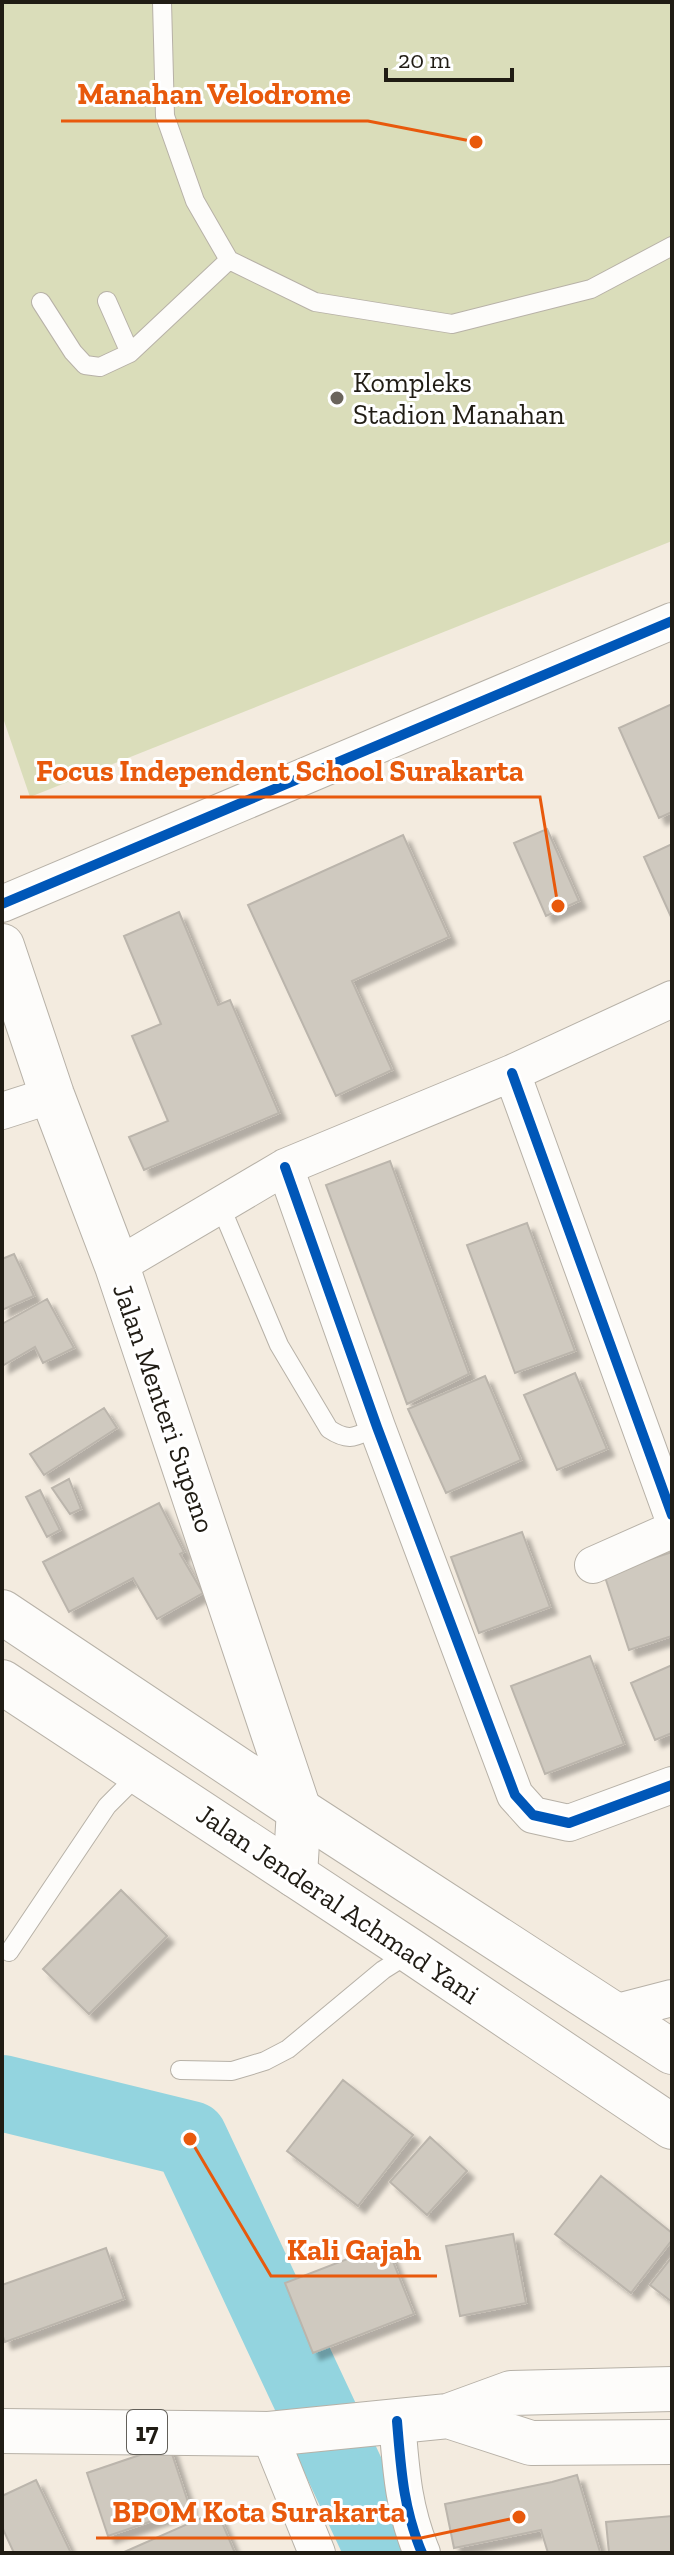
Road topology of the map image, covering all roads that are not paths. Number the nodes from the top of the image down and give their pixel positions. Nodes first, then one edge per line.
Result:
1 (162, 2) edge
2 (672, 246) edge
3 (229, 260) junction
4 (107, 301) dead end
5 (41, 302) dead end
6 (130, 353) junction
7 (672, 621) edge
8 (2, 904) edge
9 (2, 946) edge
10 (672, 999) edge
11 (512, 1073) junction
12 (52, 1095) junction
13 (2, 1111) edge
14 (285, 1167) junction
15 (220, 1205) junction
16 (117, 1266) junction
17 (377, 1427) junction
18 (672, 1515) edge
19 (672, 1530) edge
20 (593, 1565) dead end
21 (2, 1612) edge
22 (2, 1682) edge
23 (140, 1773) junction
24 (672, 1785) edge
25 (299, 1810) junction
26 (295, 1875) junction
27 (9, 1952) dead end
28 (412, 1952) junction
29 (672, 1998) edge
30 (614, 2013) junction
31 (672, 2052) edge
32 (180, 2070) dead end
33 (672, 2127) edge
34 (672, 2389) edge
35 (448, 2416) junction
36 (386, 2422) junction
37 (2, 2431) edge
38 (280, 2433) junction
39 (672, 2442) edge
40 (317, 2553) edge
41 (422, 2553) edge

1 - 3 lane
2 - 3 lane
3 - 6 lane
4 - 6 lane
5 - 6 lane
7 - 8 street
9 - 12 main road, Jalan Menteri Supeno
10 - 11 street
11 - 14 street
11 - 18 street
12 - 13 street
12 - 16 main road, Jalan Menteri Supeno
14 - 15 street
14 - 17 street
15 - 16 street
15 - 17 lane
16 - 25 main road, Jalan Menteri Supeno
17 - 24 street
19 - 20 street
21 - 25 main road, Jalan Jenderal Achmad Yani
22 - 23 main road, Jalan Jenderal Achmad Yani
23 - 26 main road, Jalan Jenderal Achmad Yani
23 - 27 lane
25 - 26 main road, Jalan Menteri Supeno
25 - 30 main road, Jalan Jenderal Achmad Yani
26 - 28 main road, Jalan Jenderal Achmad Yani
28 - 32 lane
28 - 33 main road, Jalan Jenderal Achmad Yani
29 - 30 street
30 - 31 main road, Jalan Jenderal Achmad Yani
34 - 35 main road, 17
35 - 36 main road, 17
35 - 39 main road, 17
36 - 38 main road, 17
36 - 41 street
37 - 38 main road, 17
38 - 40 street

